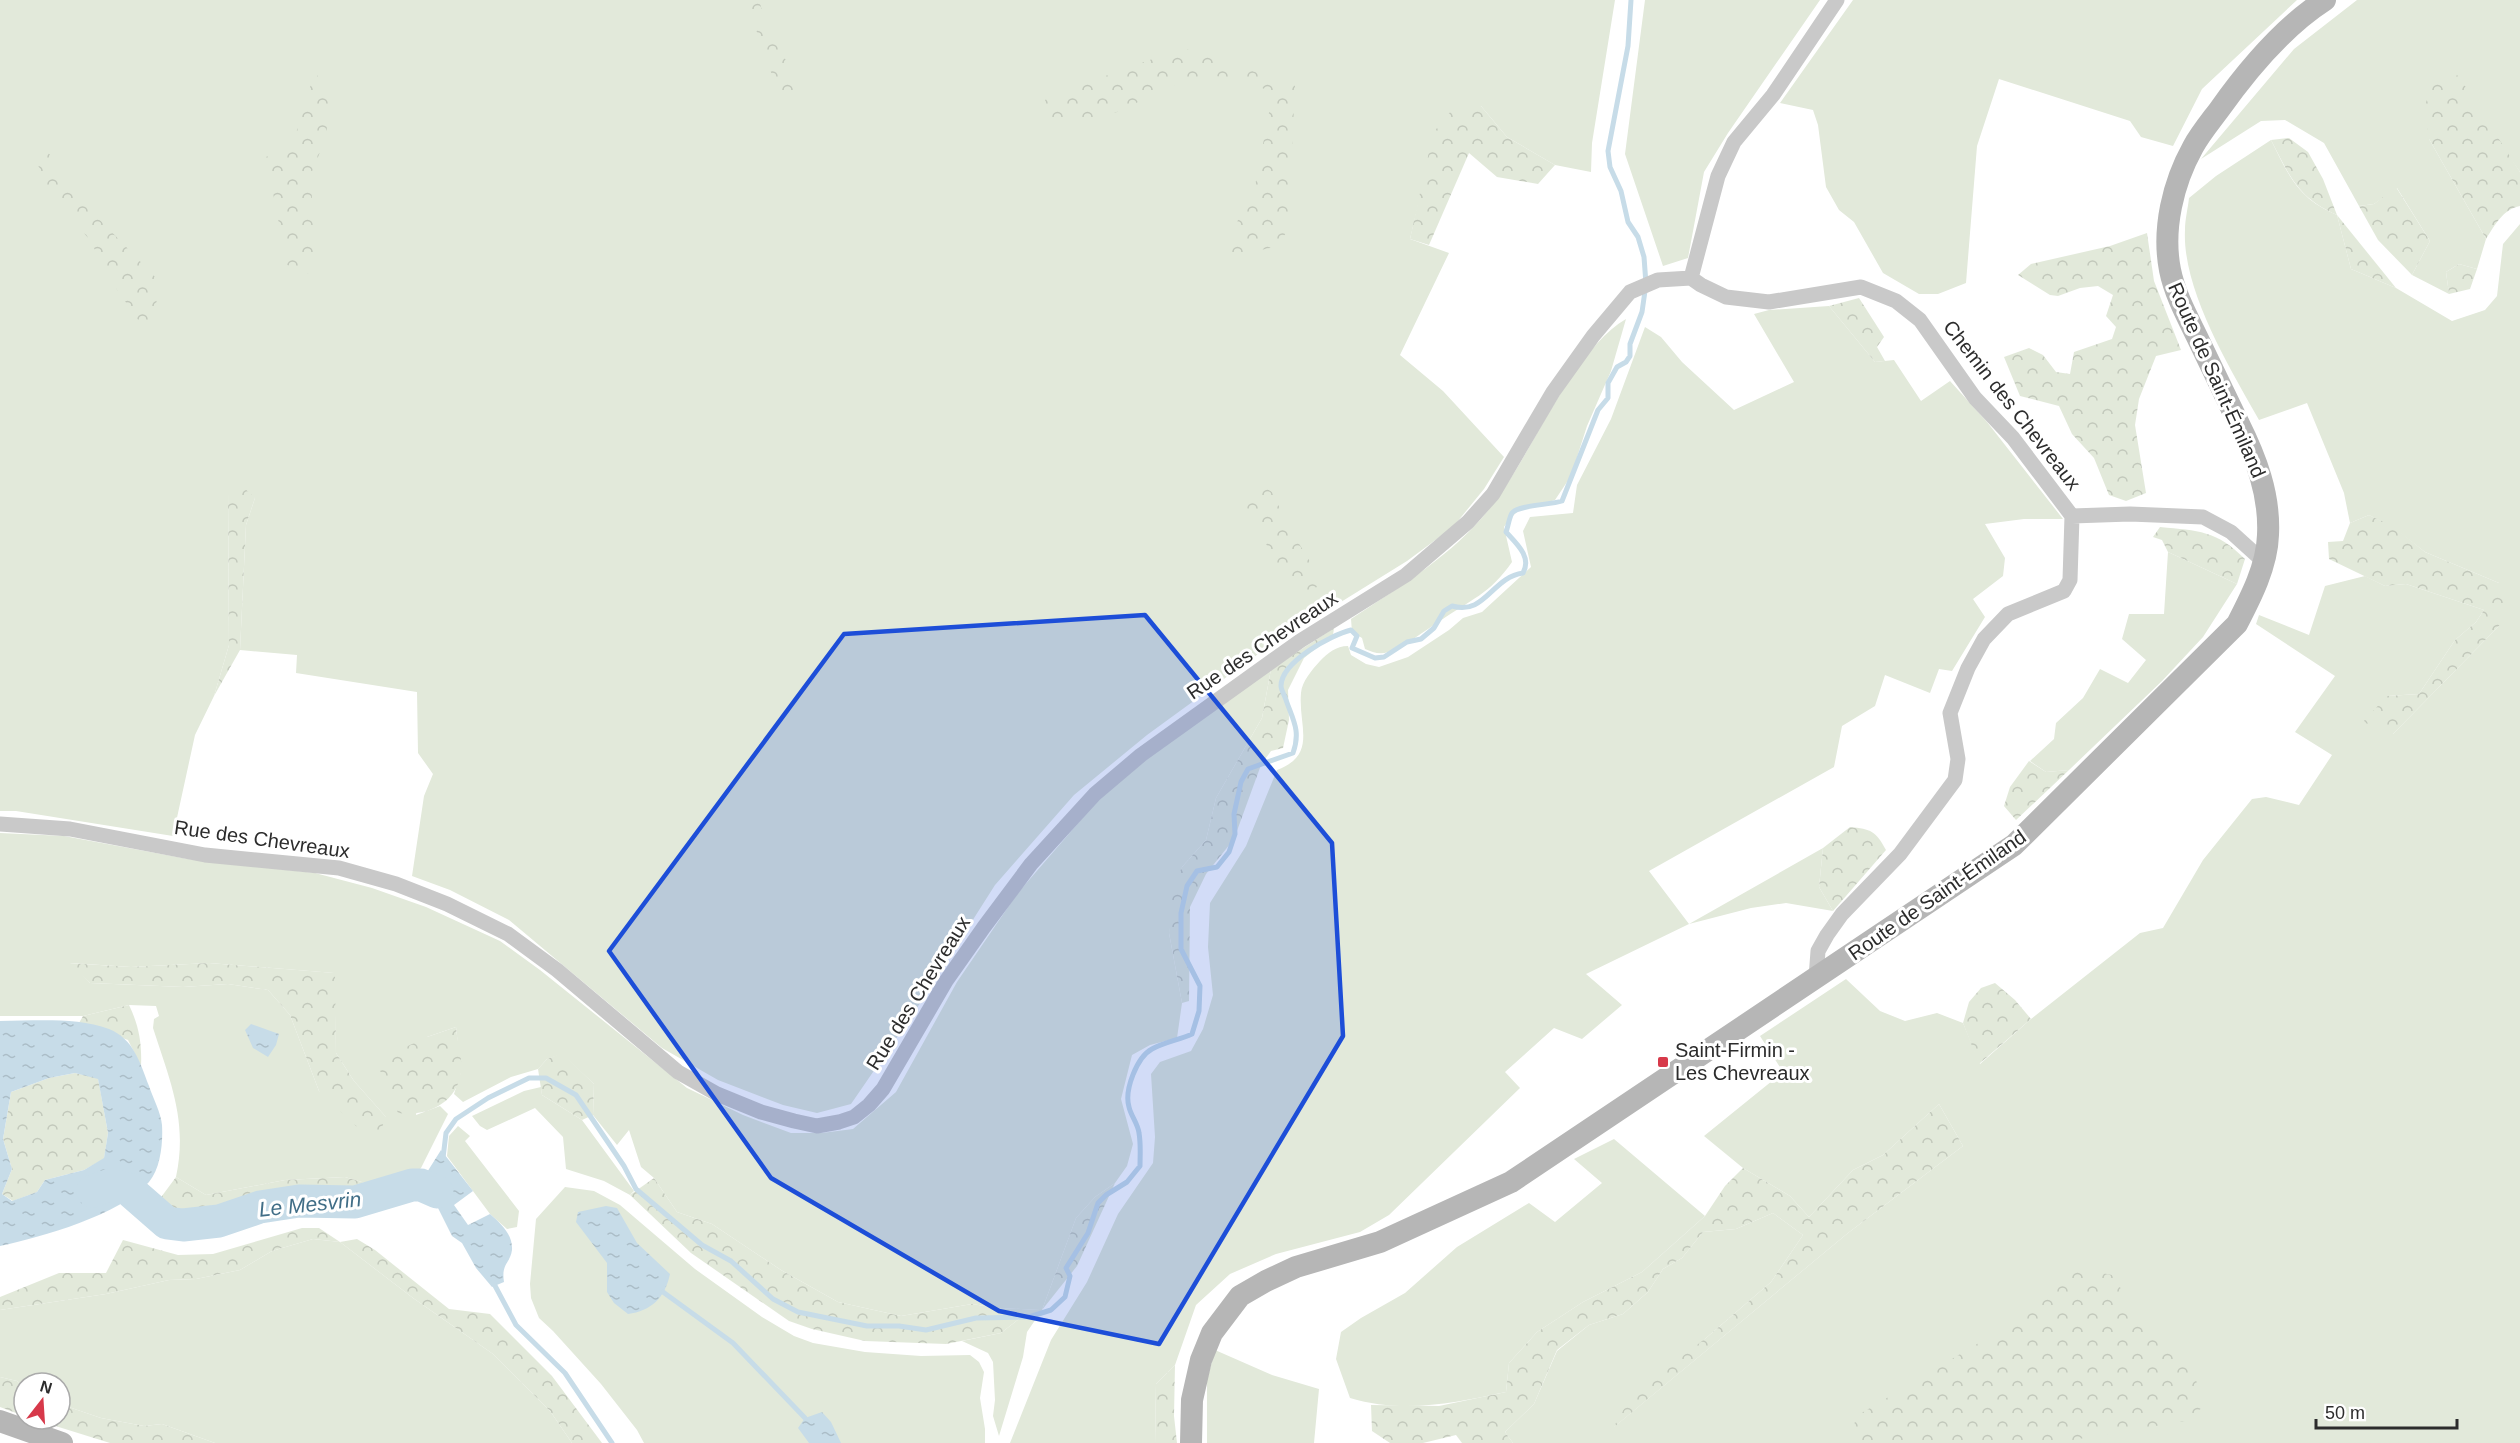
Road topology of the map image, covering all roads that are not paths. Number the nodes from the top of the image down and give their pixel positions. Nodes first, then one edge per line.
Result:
1 (1837, 0) edge
2 (2325, 0) edge
3 (1691, 278) junction
4 (2072, 516) junction
5 (2263, 561) junction
6 (0, 824) edge
7 (1816, 978) junction
8 (0, 1421) edge
9 (62, 1443) edge
10 (1191, 1443) edge

1 - 3 street
2 - 5 main road, Route de Saint-Émiland
3 - 4 street, Chemin des Chevreaux
3 - 6 street, Rue des Chevreaux
4 - 5 street
4 - 7 street, Chemin des Chevreaux
5 - 7 main road, Route de Saint-Émiland
7 - 10 main road, Route de Saint-Émiland
8 - 9 main road

